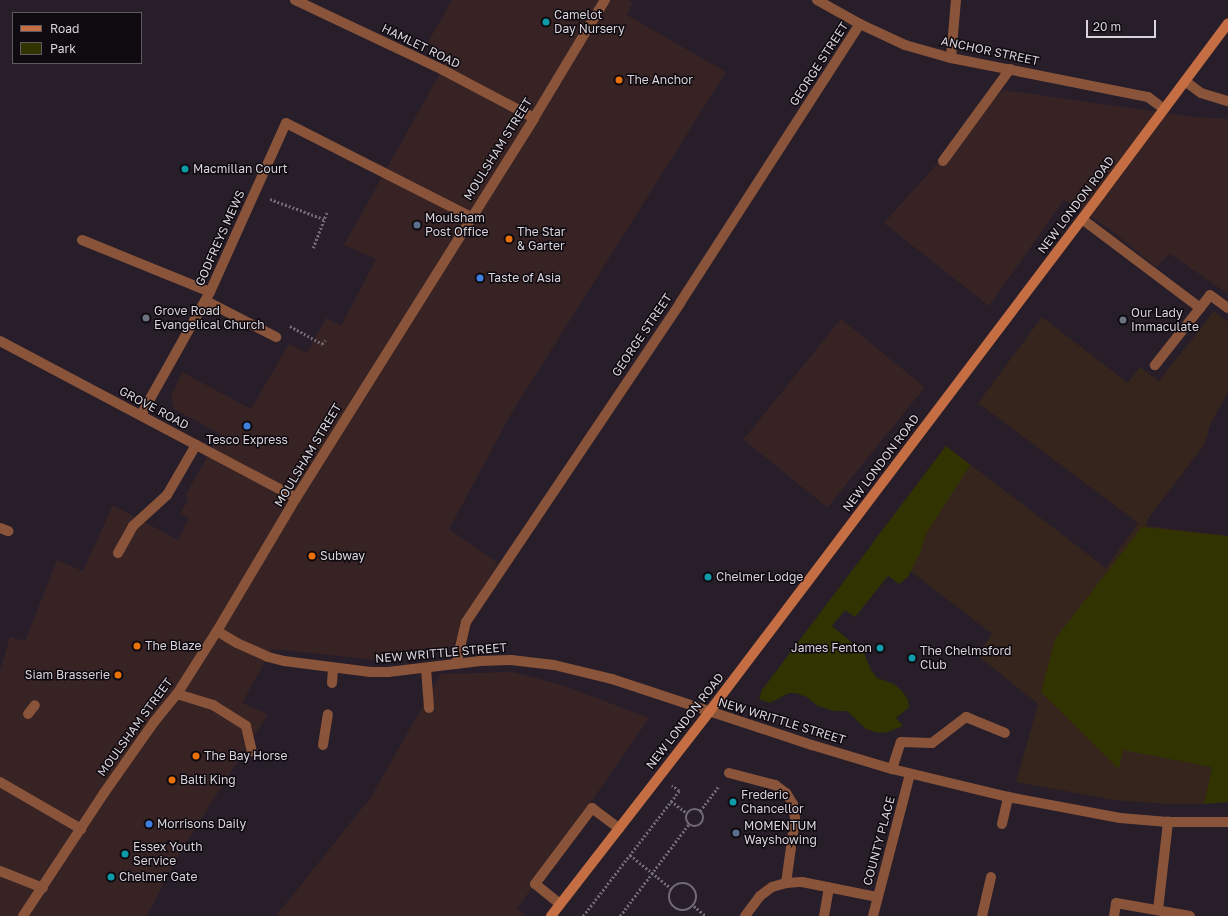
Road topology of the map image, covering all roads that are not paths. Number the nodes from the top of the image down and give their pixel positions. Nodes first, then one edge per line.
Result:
1 (295, 0) edge
2 (605, 0) edge
3 (817, 0) edge
4 (956, 0) edge
5 (1228, 23) edge
6 (860, 24) junction
7 (951, 58) junction
8 (1010, 69) junction
9 (1185, 81) junction
10 (1228, 101) edge
11 (1164, 109) junction
12 (534, 118) junction
13 (943, 161) dead end
14 (471, 217) junction
15 (1082, 219) junction
16 (82, 240) dead end
17 (208, 296) junction
18 (1200, 308) junction
19 (1228, 308) edge
20 (276, 337) dead end
21 (0, 341) edge
22 (1155, 365) dead end
23 (141, 415) junction
24 (196, 445) junction
25 (296, 498) junction
26 (118, 553) dead end
27 (217, 631) junction
28 (456, 664) junction
29 (333, 668) junction
30 (426, 668) junction
31 (332, 683) dead end
32 (177, 694) junction
33 (35, 705) dead end
34 (429, 708) dead end
35 (709, 712) junction
36 (28, 714) dead end
37 (328, 714) dead end
38 (1005, 733) dead end
39 (324, 745) dead end
40 (252, 751) dead end
41 (892, 769) junction
42 (729, 773) road end
43 (910, 774) junction
44 (0, 782) edge
45 (1008, 797) junction
46 (1168, 822) junction
47 (1228, 822) edge
48 (1002, 824) dead end
49 (619, 828) junction
50 (81, 829) junction
51 (0, 871) edge
52 (991, 877) dead end
53 (786, 883) junction
54 (829, 887) junction
55 (43, 888) junction
56 (877, 898) junction
57 (560, 904) junction
58 (1158, 910) junction
59 (23, 916) edge
60 (551, 916) edge
61 (745, 916) edge
62 (824, 916) edge
63 (873, 916) edge
64 (982, 916) edge
65 (1114, 916) edge
66 (1190, 916) edge

1 - 12 street, HAMLET ROAD
2 - 12 street, MOULSHAM STREET
3 - 6 street, ANCHOR STREET
4 - 7 street
5 - 9 main road, NEW LONDON ROAD
6 - 7 street, ANCHOR STREET
6 - 28 street, GEORGE STREET
7 - 8 street, ANCHOR STREET
8 - 11 street, ANCHOR STREET
8 - 13 street
9 - 10 street
9 - 11 main road, NEW LONDON ROAD
11 - 15 main road, NEW LONDON ROAD
12 - 14 street, MOULSHAM STREET
14 - 17 street, GODFREYS MEWS
14 - 25 street, MOULSHAM STREET
15 - 18 street
15 - 35 main road, NEW LONDON ROAD
16 - 17 street
17 - 20 street
17 - 23 street, GODFREYS MEWS
18 - 19 street
18 - 22 street
21 - 23 street, GROVE ROAD
23 - 24 street, GROVE ROAD
24 - 25 street, GROVE ROAD
24 - 26 street
25 - 27 street, MOULSHAM STREET
27 - 29 street, NEW WRITTLE STREET
27 - 32 street, MOULSHAM STREET
28 - 30 street, NEW WRITTLE STREET
28 - 35 street, NEW WRITTLE STREET
29 - 30 street, NEW WRITTLE STREET
29 - 31 street
30 - 34 street
32 - 40 street
32 - 50 street, MOULSHAM STREET
33 - 36 street
35 - 41 street, NEW WRITTLE STREET
35 - 49 main road, NEW LONDON ROAD
37 - 39 street
38 - 41 street
41 - 43 street, NEW WRITTLE STREET
42 - 53 street
43 - 45 street, NEW WRITTLE STREET
43 - 56 street, COUNTY PLACE
44 - 50 street
45 - 46 street, NEW WRITTLE STREET
45 - 48 street
46 - 47 street, NEW WRITTLE STREET
46 - 58 street
49 - 57 main road, NEW LONDON ROAD
49 - 57 street
50 - 55 street, MOULSHAM STREET
51 - 55 street
52 - 64 street
53 - 54 street
53 - 61 street
54 - 56 street
54 - 62 street
55 - 59 street, MOULSHAM STREET
56 - 63 street, COUNTY PLACE
57 - 60 main road, NEW LONDON ROAD
58 - 65 street
58 - 66 street

